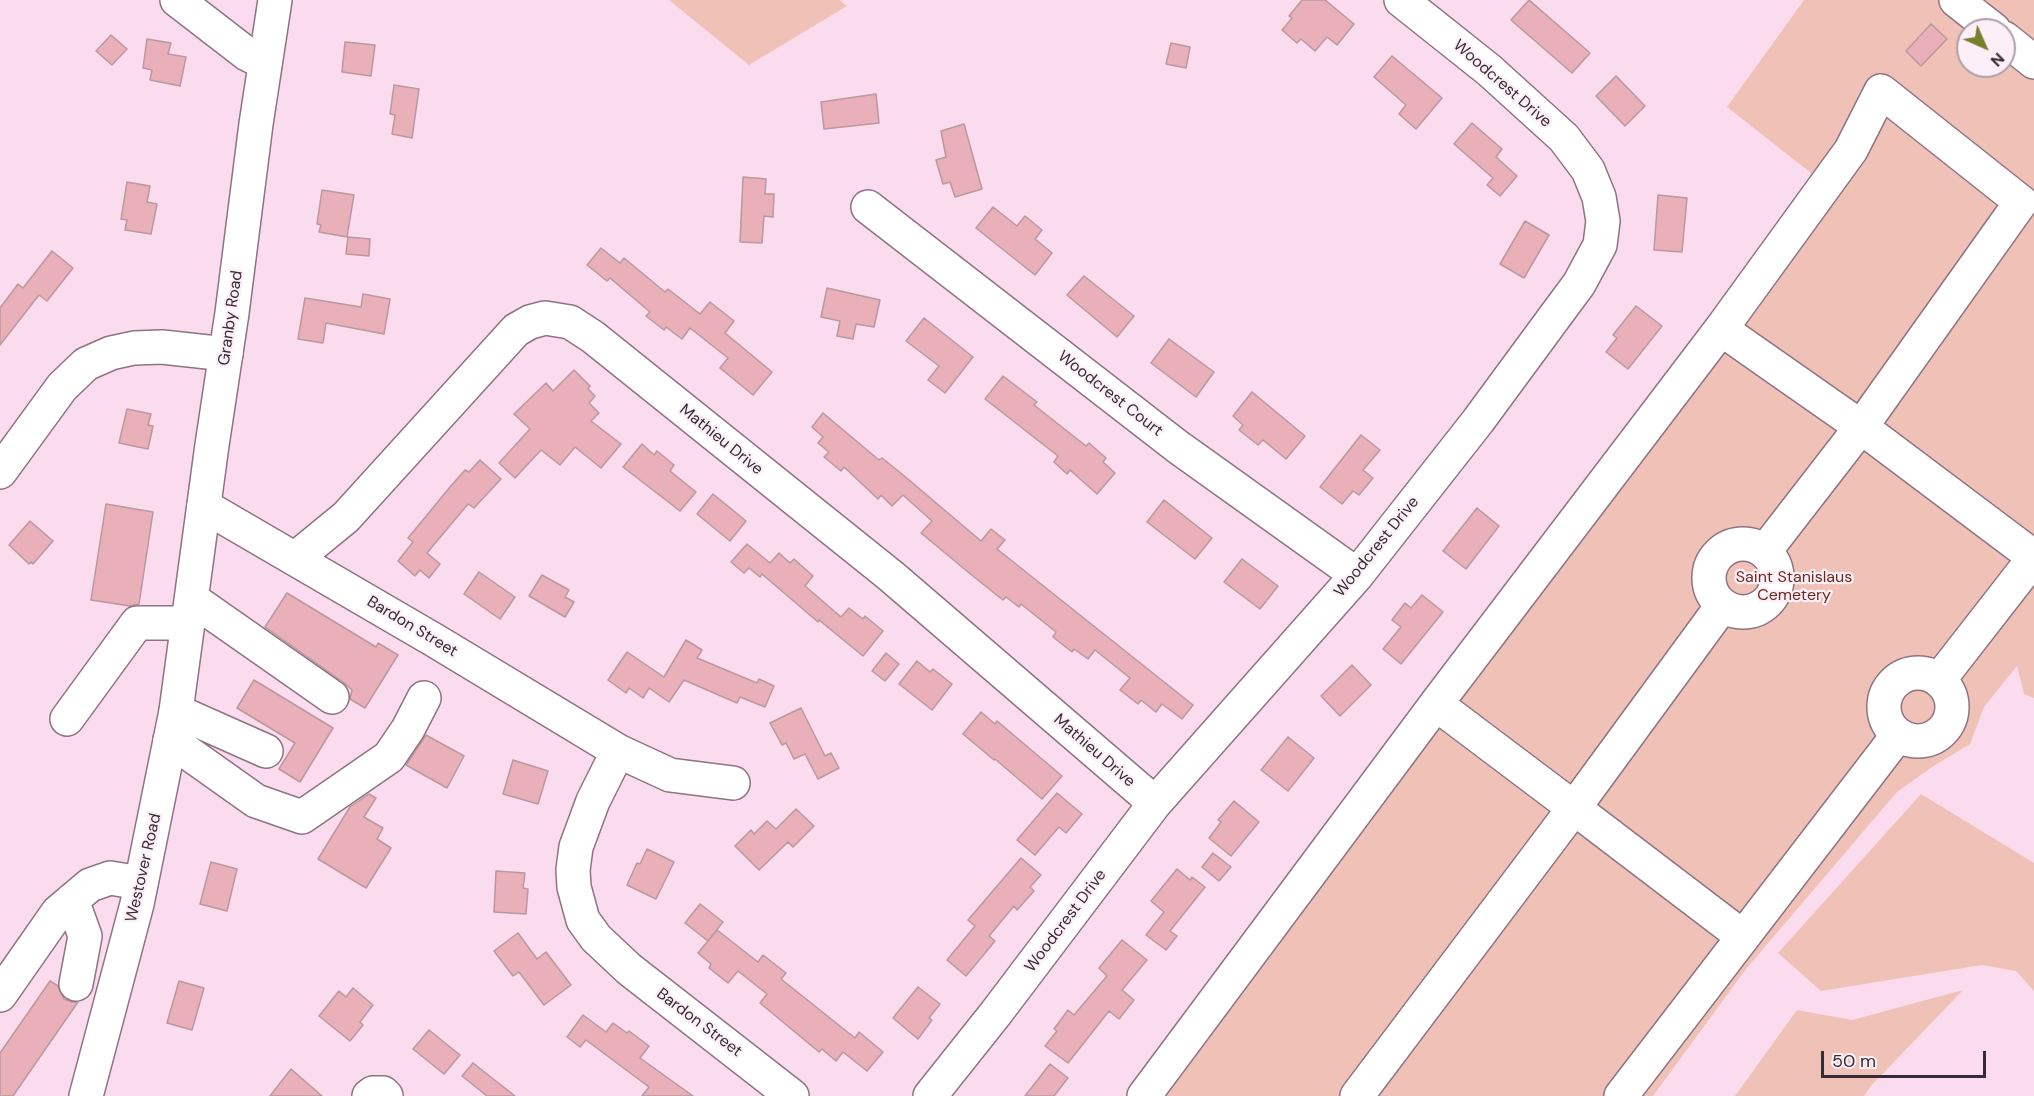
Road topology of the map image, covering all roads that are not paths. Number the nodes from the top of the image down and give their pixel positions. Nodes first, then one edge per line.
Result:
1 (177, 0) edge
2 (274, 0) edge
3 (1401, 0) edge
4 (1956, 0) edge
5 (1979, 18) edge
6 (2016, 48) edge
7 (2034, 62) edge
8 (265, 63) junction
9 (2027, 193) edge
10 (868, 207) dead end
11 (1721, 329) junction
12 (226, 354) junction
13 (1861, 427) junction
14 (0, 472) edge
15 (204, 506) junction
16 (1765, 551) junction
17 (296, 558) junction
18 (2034, 558) edge
19 (1357, 575) junction
20 (1722, 606) junction
21 (189, 620) junction
22 (1939, 680) junction
23 (332, 697) dead end
24 (423, 698) dead end
25 (1436, 704) junction
26 (67, 719) dead end
27 (173, 726) junction
28 (1898, 735) junction
29 (266, 751) dead end
30 (618, 751) junction
31 (733, 783) dead end
32 (1155, 803) junction
33 (1574, 808) junction
34 (141, 883) junction
35 (72, 900) junction
36 (1742, 936) junction
37 (76, 984) dead end
38 (0, 995) edge
39 (86, 1096) edge
40 (369, 1096) edge
41 (386, 1096) edge
42 (792, 1096) edge
43 (930, 1096) edge
44 (1144, 1096) edge
45 (1357, 1096) edge
46 (1621, 1096) edge

1 - 8 street
2 - 8 street, Granby Road
3 - 19 street, Woodcrest Drive
4 - 5 street
6 - 7 street
8 - 12 street, Granby Road
9 - 11 street
9 - 13 street
10 - 19 street, Woodcrest Court
11 - 13 street
11 - 25 street
12 - 14 street
12 - 15 street, Granby Road
13 - 16 street
13 - 18 street
15 - 17 street, Bardon Street
15 - 21 street, Granby Road
16 - 20 street
16 - 20 street
17 - 30 street, Bardon Street
17 - 32 street, Mathieu Drive
18 - 22 street
19 - 32 street, Woodcrest Drive
20 - 33 street
21 - 23 street
21 - 26 street
21 - 27 street, Westover Road
22 - 28 street
22 - 28 street
24 - 27 street
25 - 33 street
25 - 44 street
27 - 29 street
27 - 34 street, Westover Road
28 - 36 street
30 - 31 street, Bardon Street
30 - 42 street, Bardon Street
32 - 43 street, Woodcrest Drive
33 - 36 street
33 - 45 street
34 - 35 street
34 - 39 street, Westover Road
35 - 37 street
35 - 38 street
36 - 46 street
40 - 41 street

